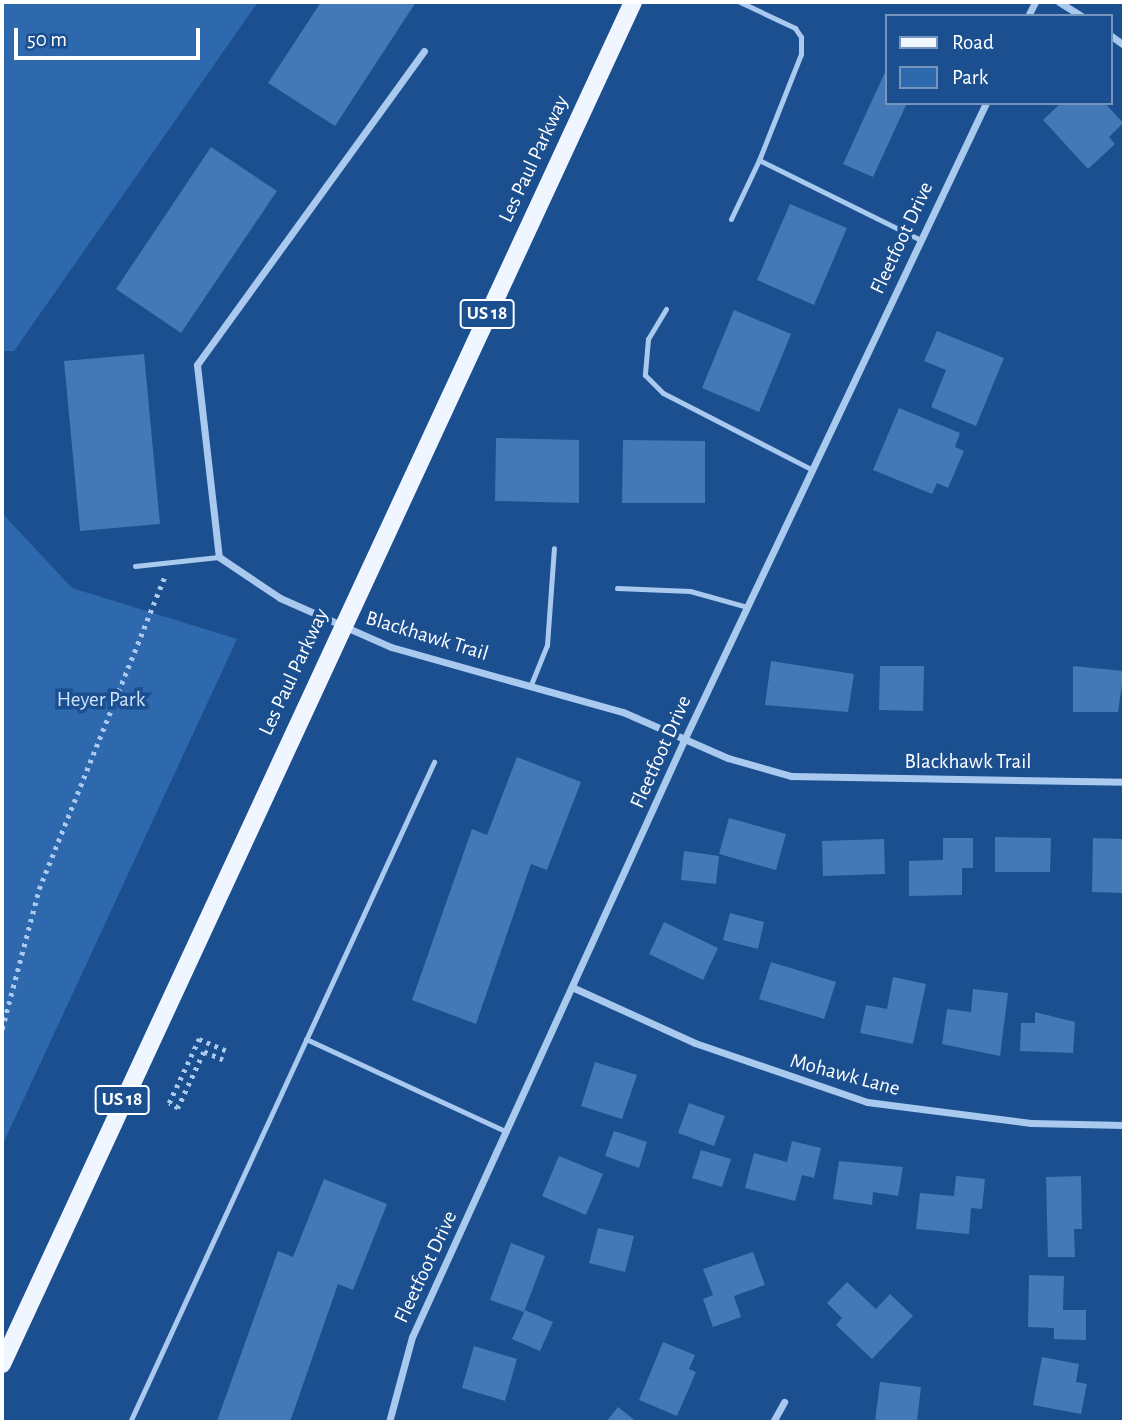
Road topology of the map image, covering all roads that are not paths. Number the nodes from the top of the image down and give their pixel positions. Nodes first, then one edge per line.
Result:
1 (633, 2) edge
2 (740, 2) edge
3 (1059, 2) edge
4 (1078, 14) edge
5 (424, 51) dead end
6 (985, 105) edge
7 (759, 160) junction
8 (731, 219) dead end
9 (921, 240) junction
10 (666, 309) dead end
11 (811, 469) junction
12 (554, 548) dead end
13 (219, 557) junction
14 (135, 566) dead end
15 (617, 588) dead end
16 (747, 607) junction
17 (341, 626) junction
18 (532, 682) junction
19 (685, 738) junction
20 (434, 762) dead end
21 (1124, 782) edge
22 (574, 988) junction
23 (306, 1039) junction
24 (1124, 1125) edge
25 (507, 1132) junction
26 (2, 1364) edge
27 (784, 1402) dead end
28 (130, 1422) edge
29 (389, 1422) edge
30 (773, 1422) edge

1 - 17 main road, Les Paul Parkway / US 18
2 - 7 lane
3 - 4 street
5 - 13 street
6 - 9 street, Fleetfoot Drive
7 - 8 lane
7 - 9 lane
9 - 11 street, Fleetfoot Drive
10 - 11 lane
11 - 16 street, Fleetfoot Drive
12 - 18 lane
13 - 14 lane
13 - 17 street, Blackhawk Trail
15 - 16 lane
16 - 19 street, Fleetfoot Drive
17 - 18 street, Blackhawk Trail
17 - 26 main road, Les Paul Parkway / US 18
18 - 19 street, Blackhawk Trail
19 - 21 street, Blackhawk Trail
19 - 22 street, Fleetfoot Drive
20 - 23 lane
22 - 24 street, Mohawk Lane
22 - 25 street, Fleetfoot Drive
23 - 25 lane
23 - 28 lane
25 - 29 street, Fleetfoot Drive
27 - 30 street

